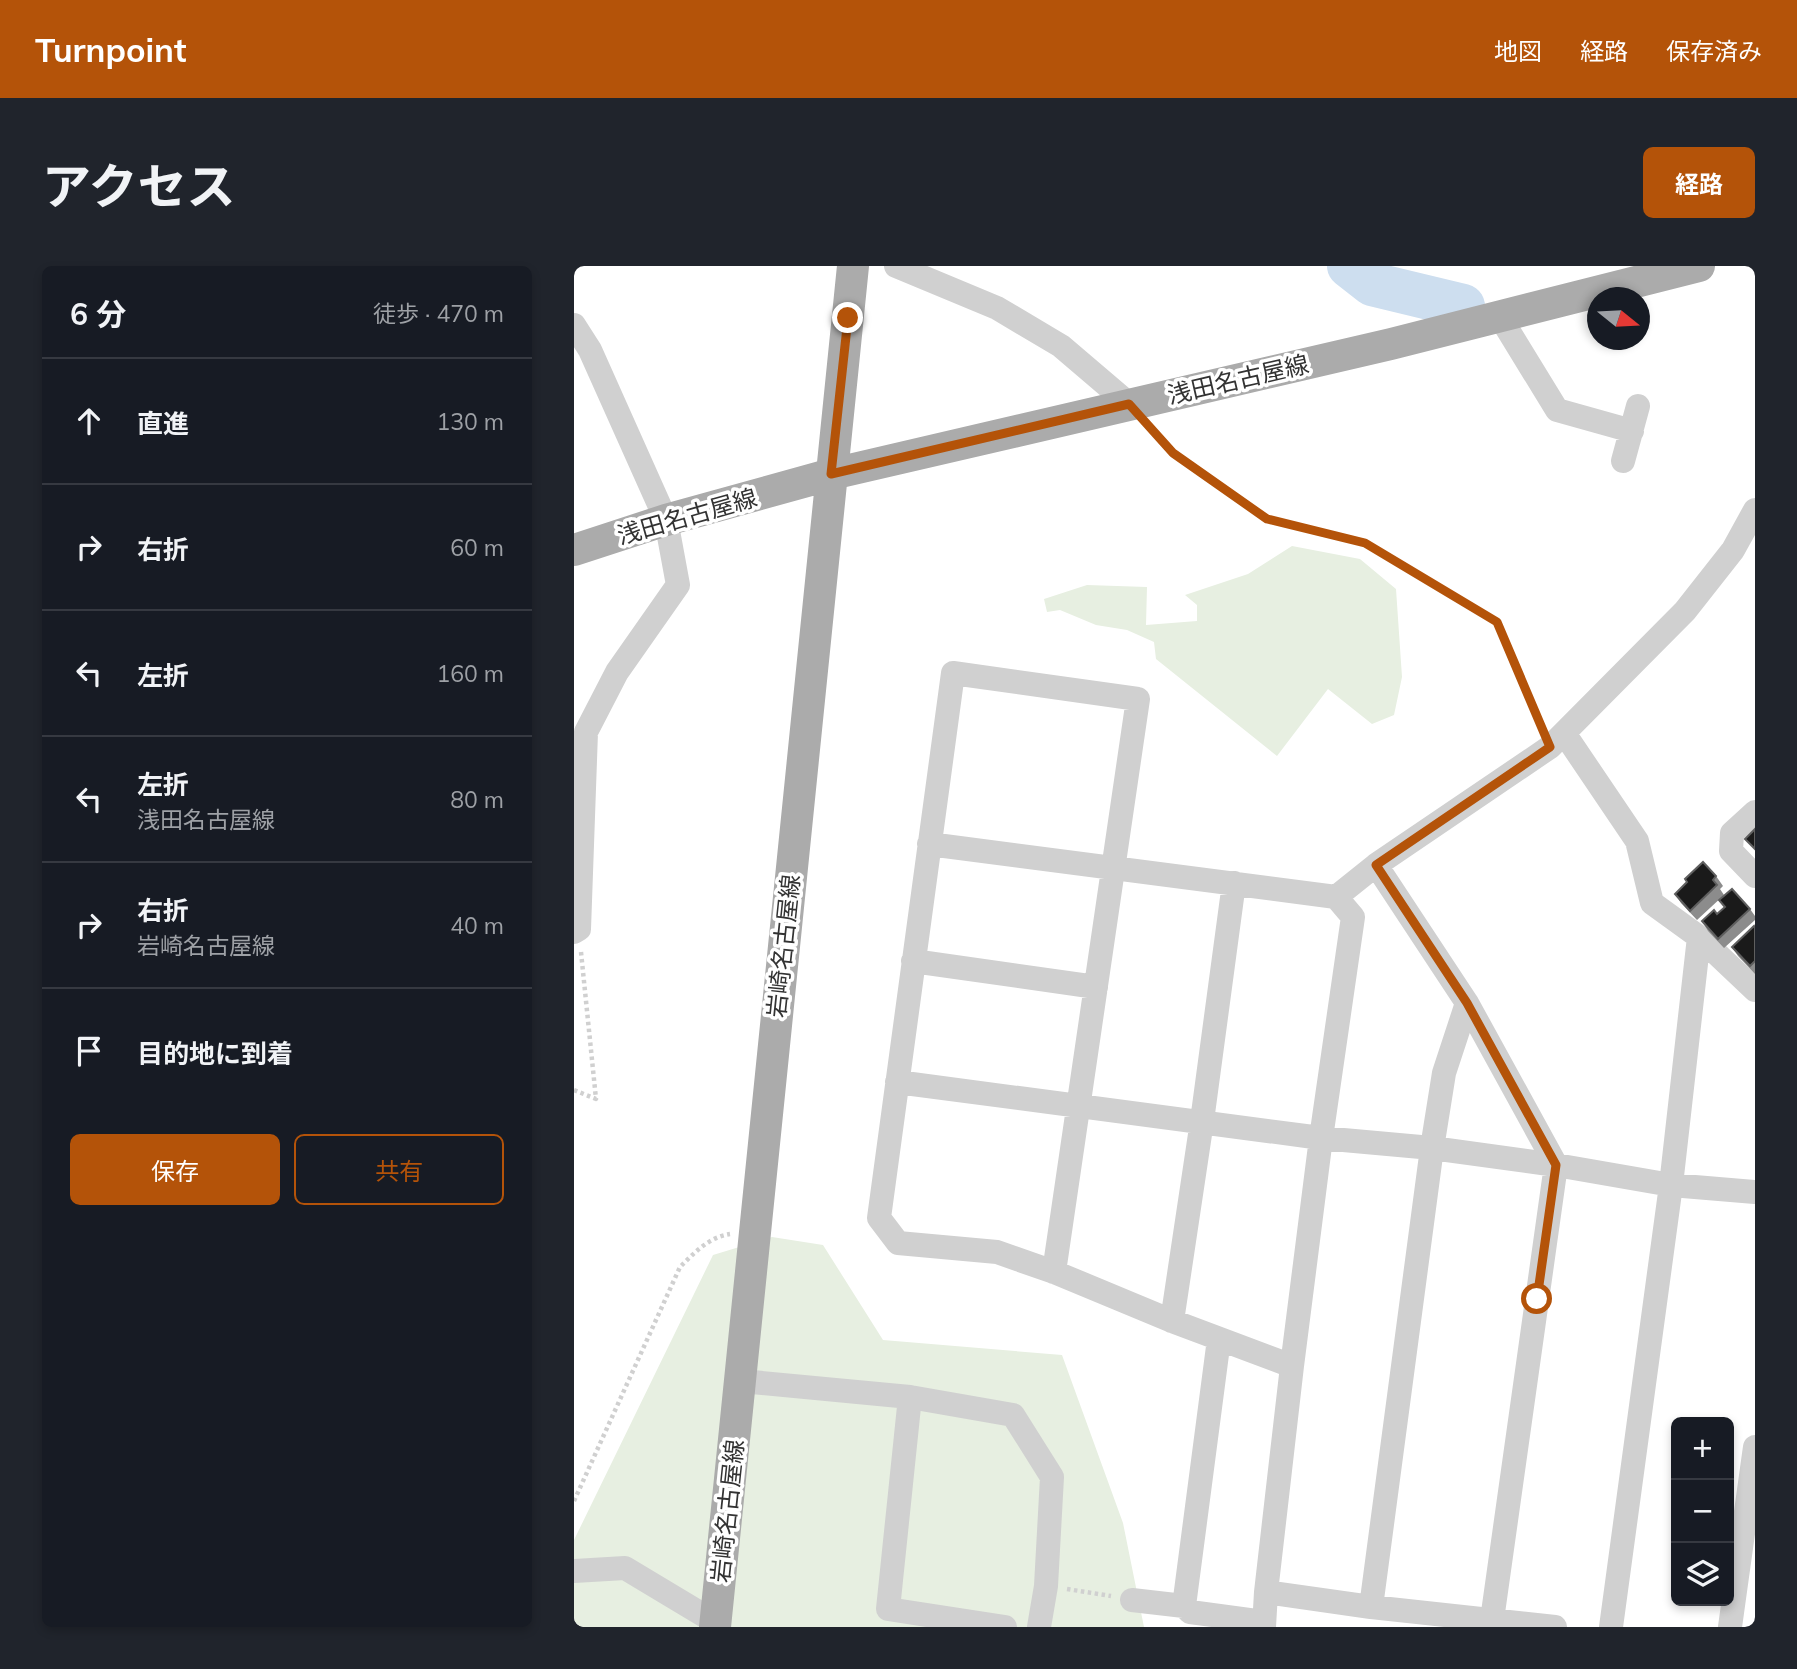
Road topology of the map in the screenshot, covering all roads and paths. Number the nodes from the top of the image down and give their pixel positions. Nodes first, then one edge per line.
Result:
1 (853, 266) edge
2 (896, 266) edge
3 (1699, 266) edge
4 (1500, 317) junction
5 (574, 325) edge
6 (1129, 404) junction
7 (1639, 406) dead end
8 (1632, 431) junction
9 (1623, 461) dead end
10 (831, 474) junction
11 (1755, 510) edge
12 (666, 520) junction
13 (574, 550) edge
14 (1557, 740) junction
15 (1755, 812) edge
16 (929, 844) junction
17 (1376, 865) junction
18 (1114, 867) junction
19 (1755, 876) edge
20 (1234, 883) junction
21 (1336, 897) junction
22 (576, 931) edge
23 (1699, 937) junction
24 (913, 961) junction
25 (1096, 987) junction
26 (1755, 990) edge
27 (1467, 1003) junction
28 (897, 1082) junction
29 (574, 1090) edge
30 (1079, 1104) junction
31 (1202, 1121) junction
32 (1321, 1138) junction
33 (1432, 1148) junction
34 (1556, 1165) junction
35 (1671, 1185) junction
36 (1755, 1192) edge
37 (754, 1231) junction
38 (1055, 1272) junction
39 (1172, 1321) junction
40 (1219, 1339) junction
41 (1292, 1366) junction
42 (741, 1381) junction
43 (910, 1397) junction
44 (1755, 1447) edge
45 (574, 1500) edge
46 (574, 1571) edge
47 (1046, 1586) junction
48 (1266, 1592) junction
49 (1132, 1600) joint
50 (1184, 1605) junction
51 (1371, 1607) junction
52 (1491, 1623) edge
53 (715, 1624) edge
54 (1264, 1625) edge
55 (1005, 1627) edge
56 (1039, 1627) edge
57 (1555, 1627) edge
58 (1611, 1627) edge
59 (1730, 1627) edge

1 - 10 main road, 岩崎名古屋線
2 - 6 street
3 - 4 main road, 浅田名古屋線
4 - 6 main road, 浅田名古屋線
4 - 8 street
5 - 12 street
6 - 10 main road, 浅田名古屋線
6 - 14 path
7 - 8 street
8 - 9 street
10 - 12 main road, 浅田名古屋線
10 - 37 main road, 岩崎名古屋線
11 - 14 street
12 - 13 main road, 浅田名古屋線
12 - 22 street
14 - 17 street
14 - 23 street
15 - 19 street
16 - 18 street
16 - 18 street
16 - 24 street
17 - 21 street
17 - 27 street
18 - 20 street
18 - 25 street
20 - 21 street
20 - 31 street
21 - 32 street
22 - 29 path
23 - 26 street
23 - 35 street
24 - 25 street
24 - 28 street
25 - 30 street
27 - 33 street
27 - 34 street
28 - 30 street
28 - 38 street
30 - 31 street
30 - 38 street
31 - 32 street
31 - 39 street
32 - 33 street
32 - 41 street
33 - 34 street
33 - 51 street
34 - 35 street
34 - 52 street
35 - 36 street
35 - 58 street
37 - 42 main road, 岩崎名古屋線
37 - 45 path
38 - 39 street
39 - 40 street
40 - 41 street
40 - 50 street
41 - 48 street
42 - 43 street
42 - 53 main road, 岩崎名古屋線
43 - 47 street
43 - 55 street
44 - 59 street
46 - 53 street
47 - 49 path
47 - 56 street
48 - 51 street
48 - 54 street
49 - 50 street
50 - 54 street
51 - 52 street
52 - 57 street

